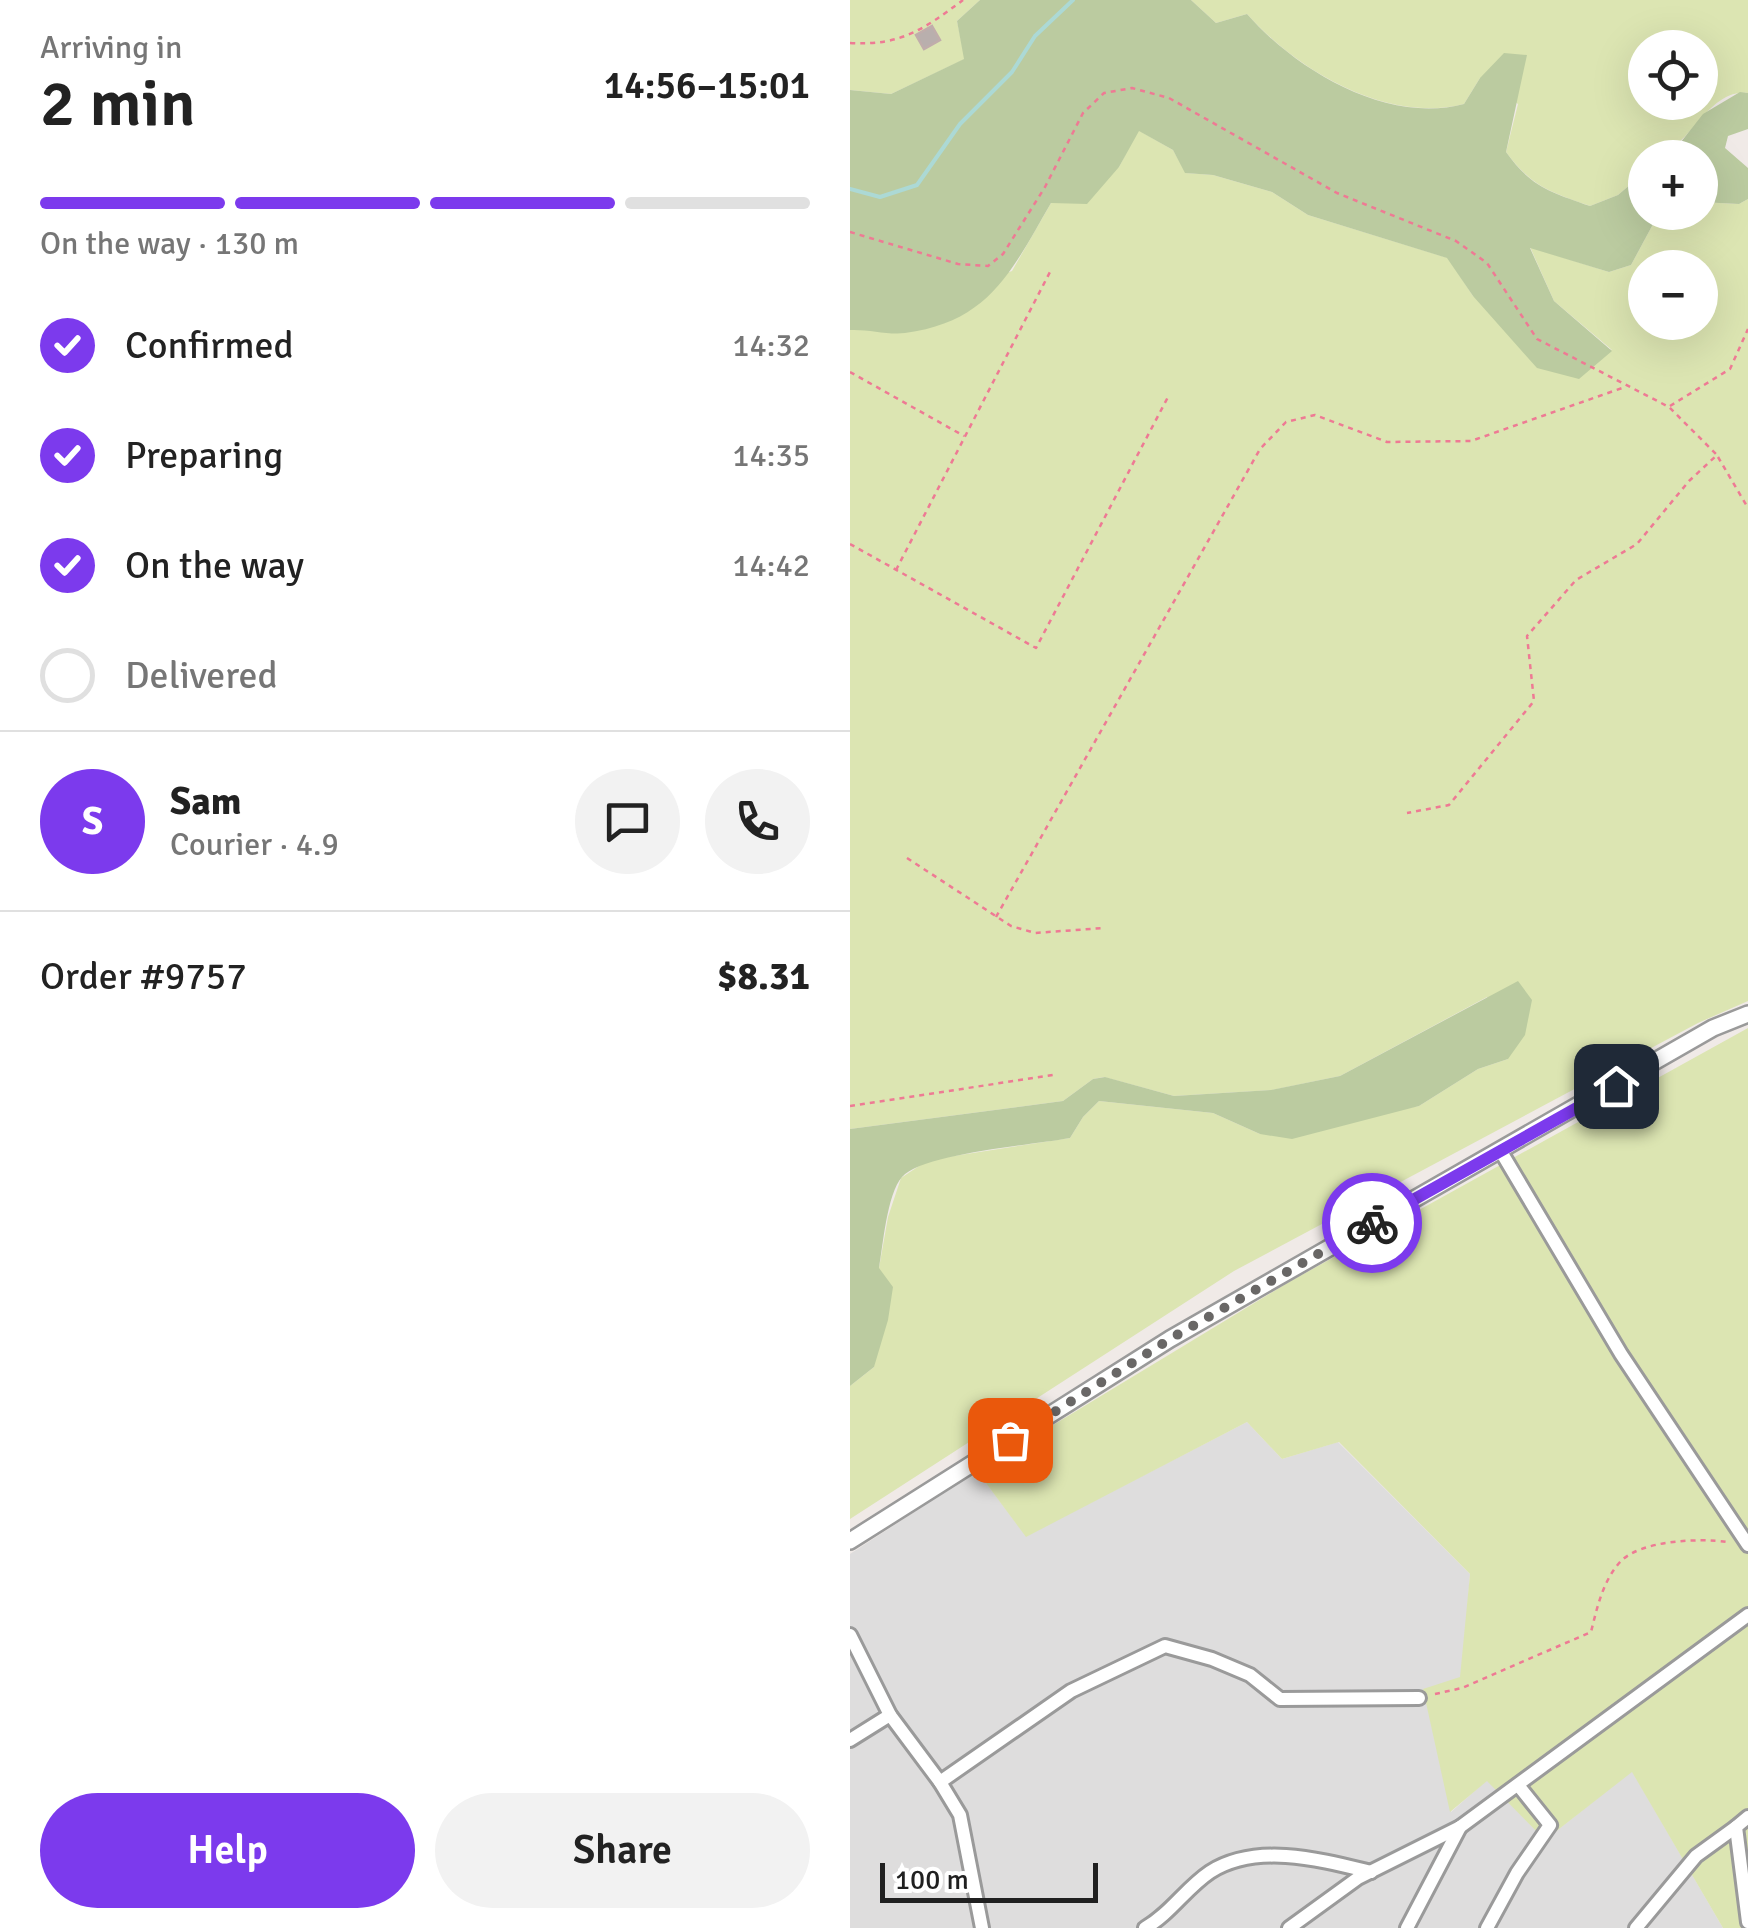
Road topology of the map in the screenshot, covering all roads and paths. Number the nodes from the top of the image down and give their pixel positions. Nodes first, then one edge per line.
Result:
1 (963, 0) edge
2 (850, 43) edge
3 (850, 232) edge
4 (1051, 270) dead end
5 (1748, 329) edge
6 (850, 372) edge
7 (1628, 386) junction
8 (1168, 397) dead end
9 (1668, 406) junction
10 (965, 437) junction
11 (1717, 456) junction
12 (1748, 508) edge
13 (850, 544) edge
14 (896, 570) junction
15 (1408, 813) dead end
16 (908, 858) dead end
17 (996, 916) junction
18 (1103, 928) dead end
19 (1748, 1014) edge
20 (1053, 1076) dead end
21 (850, 1106) edge
22 (1500, 1150) junction
23 (850, 1540) edge
24 (1748, 1545) edge
25 (1748, 1614) edge
26 (850, 1635) edge
27 (1419, 1698) joint
28 (890, 1715) junction
29 (850, 1740) edge
30 (940, 1782) junction
31 (1518, 1785) junction
32 (1748, 1817) edge
33 (1460, 1827) junction
34 (1736, 1827) junction
35 (1370, 1872) junction
36 (1748, 1922) edge
37 (979, 1926) edge
38 (1145, 1928) edge
39 (1289, 1928) edge
40 (1407, 1928) edge
41 (1488, 1928) edge
42 (1636, 1928) edge

1 - 2 path
3 - 7 path
4 - 10 path
5 - 9 path
6 - 10 path
7 - 9 path
7 - 17 path
8 - 14 path
9 - 11 path
10 - 14 path
11 - 12 path
11 - 15 path
13 - 14 path
16 - 17 path
17 - 18 path
19 - 22 street
20 - 21 path
22 - 23 street
22 - 24 street
24 - 27 path
25 - 31 street
26 - 28 street
27 - 30 street
28 - 29 street
28 - 30 street
30 - 37 street
31 - 33 street
31 - 41 street
32 - 34 street
33 - 35 street
33 - 40 street
34 - 36 street
34 - 42 street
35 - 38 street
35 - 39 street

